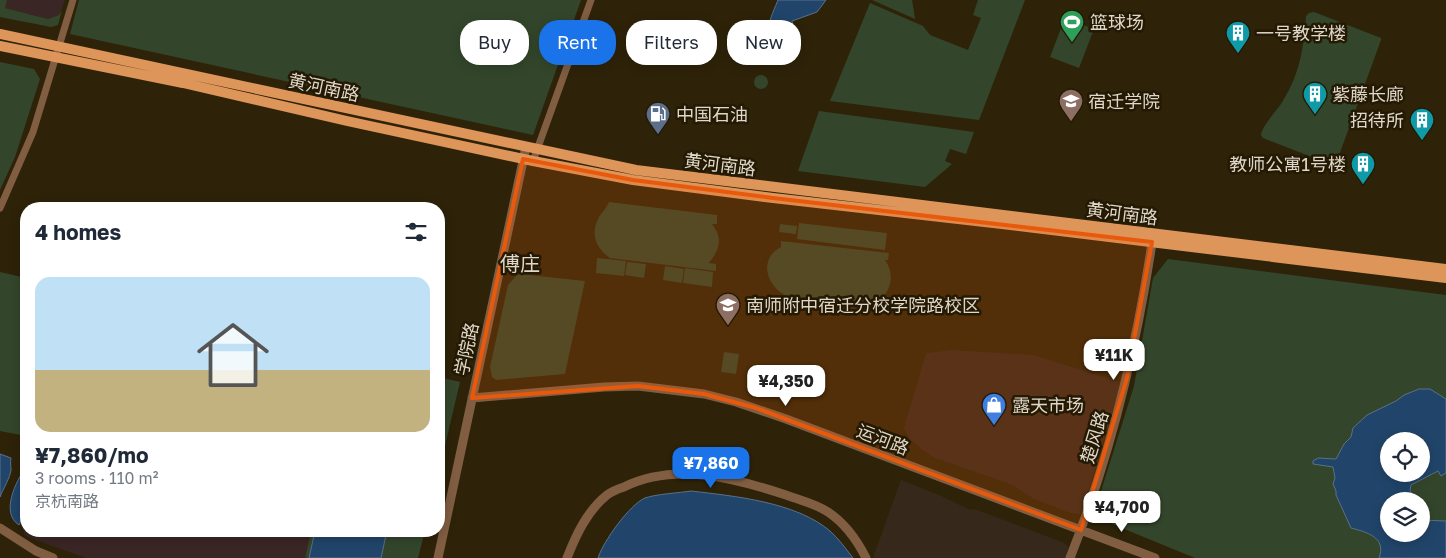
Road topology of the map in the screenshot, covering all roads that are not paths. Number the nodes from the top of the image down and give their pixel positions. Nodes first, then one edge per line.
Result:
1 (73, 0) edge
2 (591, 0) edge
3 (0, 34) edge
4 (0, 46) edge
5 (58, 51) junction
6 (526, 147) junction
7 (537, 150) junction
8 (528, 160) junction
9 (0, 208) edge
10 (1152, 238) junction
11 (1446, 269) edge
12 (1446, 278) edge
13 (472, 398) junction
14 (445, 525) edge
15 (0, 528) edge
16 (1081, 530) junction
17 (442, 537) edge
18 (53, 558) edge
19 (438, 558) edge
20 (567, 558) edge
21 (866, 558) edge
22 (1070, 558) edge
23 (1155, 558) edge

1 - 5 street
2 - 7 street
3 - 5 main road, 黄河南路
4 - 5 main road, 黄河南路
5 - 6 main road, 黄河南路
5 - 8 main road, 黄河南路
5 - 9 street
6 - 7 main road, 黄河南路
6 - 8 street, 学院路
7 - 8 street
7 - 10 main road, 黄河南路
8 - 10 main road, 黄河南路
8 - 13 street, 学院路
10 - 11 main road, 黄河南路
10 - 12 main road, 黄河南路
10 - 16 street, 楚风路
13 - 14 street, 学院路
13 - 16 street, 运河路
15 - 18 street
16 - 22 street, 楚风路
16 - 23 street, 运河路
17 - 19 street, 学院路
20 - 21 street

